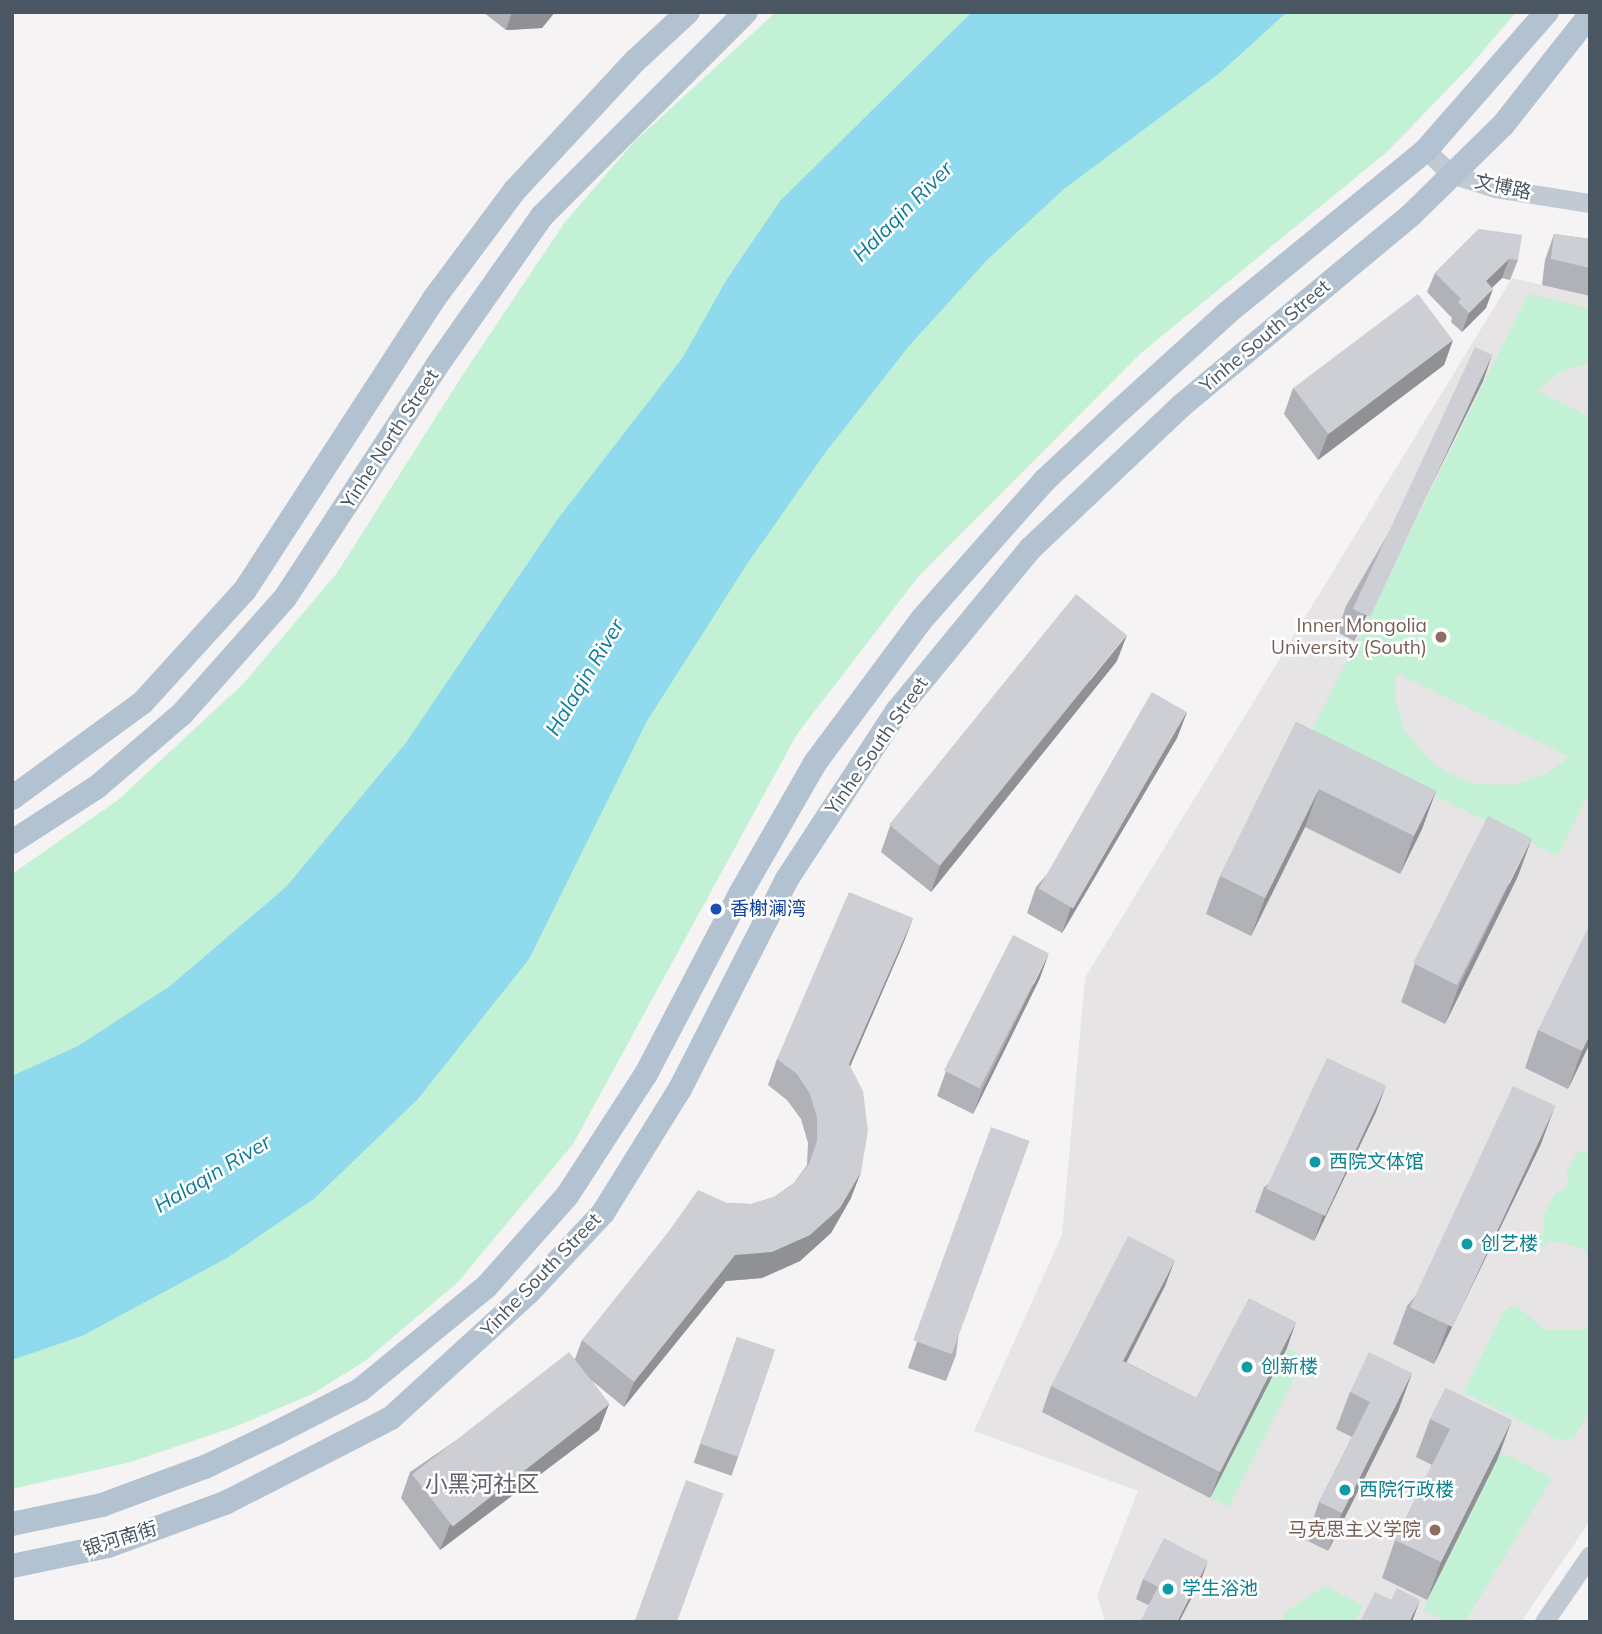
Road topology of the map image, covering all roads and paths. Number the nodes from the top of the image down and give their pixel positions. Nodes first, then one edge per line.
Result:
1 (688, 12) edge
2 (746, 12) edge
3 (1547, 12) edge
4 (1590, 16) edge
5 (1426, 150) junction
6 (1451, 174) junction
7 (1590, 203) edge
8 (12, 798) edge
9 (12, 842) edge
10 (12, 1524) edge
11 (1590, 1555) edge
12 (12, 1566) edge
13 (1544, 1622) edge

1 - 8 main road, Yinhe North Street
2 - 9 main road, Yinhe North Street
3 - 5 main road, Yinhe South Street
4 - 6 main road
5 - 6 street, 文博路
5 - 10 main road, Yinhe South Street
6 - 7 street, 文博路
6 - 12 main road, 银河南街
11 - 13 street

